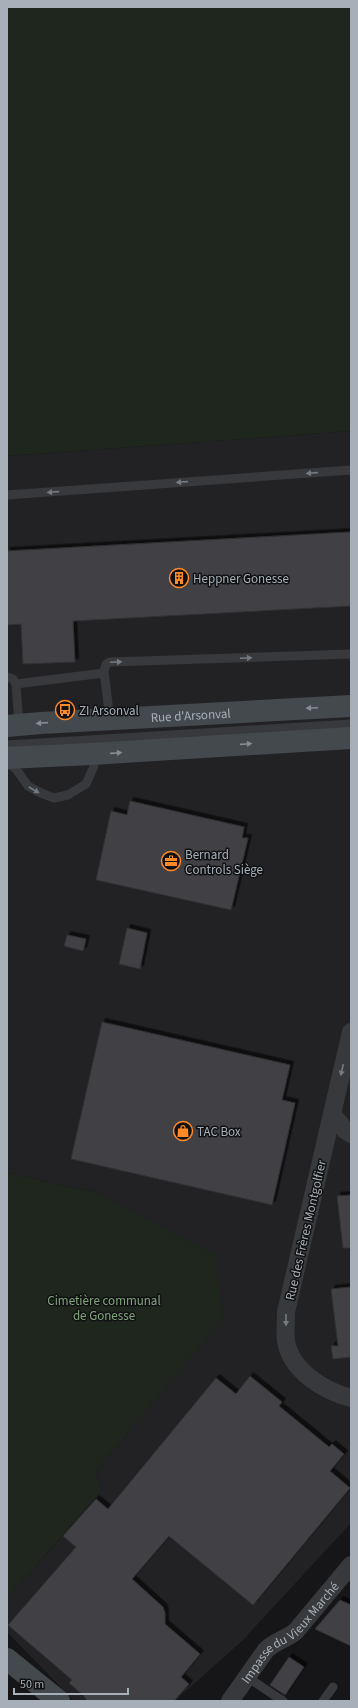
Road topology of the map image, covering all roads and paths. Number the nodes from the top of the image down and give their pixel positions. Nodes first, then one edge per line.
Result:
1 (351, 470) edge
2 (7, 495) edge
3 (351, 654) edge
4 (104, 673) junction
5 (7, 677) edge
6 (16, 684) junction
7 (351, 706) edge
8 (110, 720) junction
9 (351, 724) edge
10 (13, 726) edge
11 (351, 738) edge
12 (7, 745) edge
13 (91, 754) junction
14 (7, 758) edge
15 (7, 763) edge
16 (351, 1032) edge
17 (332, 1114) junction
18 (351, 1134) edge
19 (351, 1398) edge
20 (351, 1565) edge
21 (7, 1659) edge
22 (247, 1677) junction
23 (333, 1687) dead end
24 (59, 1701) edge
25 (230, 1701) edge
26 (283, 1701) edge
27 (323, 1701) edge

1 -> 2 lane
4 -> 3 lane
4 - 6 lane
4 - 8 lane
5 - 6 lane
6 - 10 lane
7 -> 8 main road, Rue d'Arsonval
8 -> 10 main road, Rue d'Arsonval
9 - 12 lane
13 -> 11 main road
13 - 14 main road
15 -> 13 lane
16 -> 17 street, Rue des Frères Montgolfier
17 - 18 street
17 -> 19 street, Rue des Frères Montgolfier
20 - 22 street, Impasse du Vieux Marché
21 - 24 main road
22 - 25 street, Impasse du Vieux Marché
22 - 26 lane
23 - 27 lane

